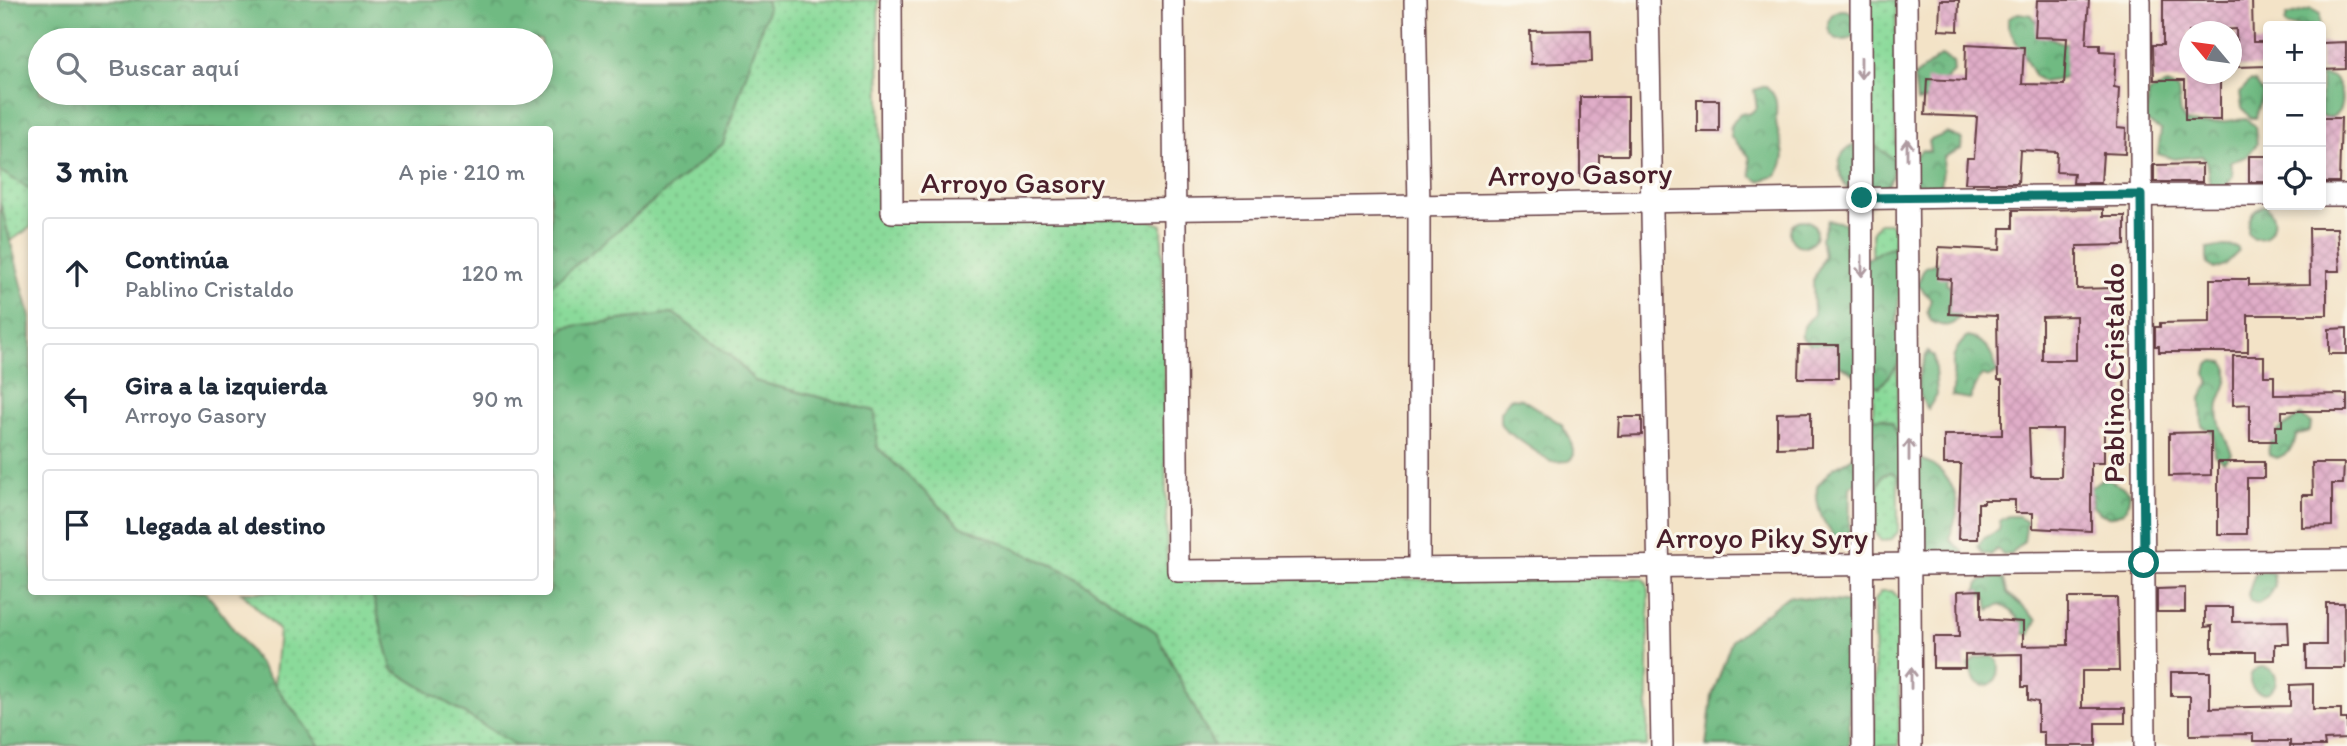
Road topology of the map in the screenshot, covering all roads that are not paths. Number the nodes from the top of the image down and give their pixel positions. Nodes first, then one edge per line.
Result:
1 (891, 0) edge
2 (1172, 0) edge
3 (1415, 0) edge
4 (1648, 0) edge
5 (1861, 0) edge
6 (1906, 0) edge
7 (2140, 0) edge
8 (2141, 195) junction
9 (2263, 195) edge
10 (2326, 195) edge
11 (2347, 195) edge
12 (1908, 197) junction
13 (1862, 198) junction
14 (1652, 202) junction
15 (1419, 207) junction
16 (1175, 212) junction
17 (2347, 560) edge
18 (2144, 563) junction
19 (1910, 565) junction
20 (1862, 566) junction
21 (1659, 567) junction
22 (1419, 569) junction
23 (1662, 746) edge
24 (1863, 746) edge
25 (1911, 746) edge
26 (2146, 746) edge

1 - 16 street, Arroyo Gasory
2 - 16 street
3 - 15 street
4 - 14 street
5 -> 13 street
12 -> 6 street
7 - 8 street, Pablino Cristaldo
8 - 9 street, Arroyo Gasory
8 - 12 street, Arroyo Gasory
8 - 18 street, Pablino Cristaldo
10 - 11 street
12 - 13 street, Arroyo Gasory
19 -> 12 street
13 - 14 street, Arroyo Gasory
13 -> 20 street
14 - 15 street, Arroyo Gasory
14 - 21 street
15 - 16 street, Arroyo Gasory
15 - 22 street
16 - 22 street, Arroyo Piky Syry
17 - 18 street, Arroyo Piky Syry
18 - 19 street, Arroyo Piky Syry
18 - 26 street, Pablino Cristaldo
19 - 20 street, Arroyo Piky Syry
25 -> 19 street
20 - 21 street, Arroyo Piky Syry
20 - 24 street
21 - 22 street, Arroyo Piky Syry
21 - 23 street

